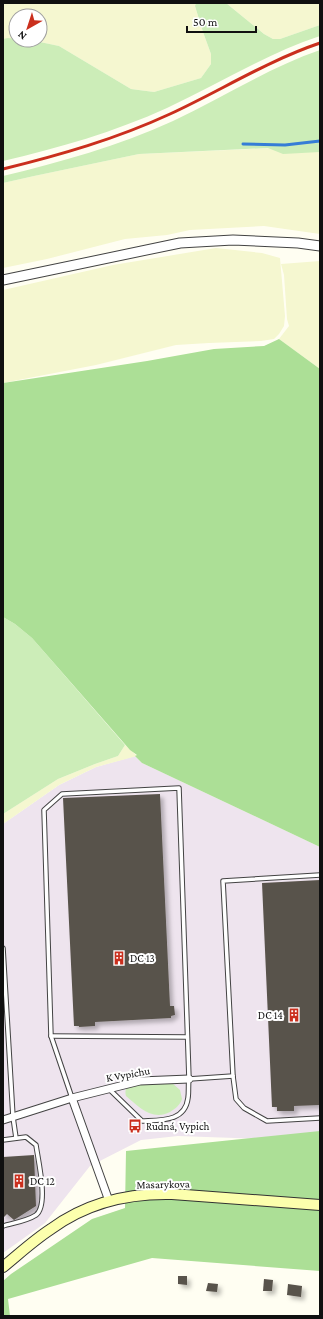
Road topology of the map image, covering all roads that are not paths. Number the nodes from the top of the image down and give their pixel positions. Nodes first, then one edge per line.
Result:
1 (320, 246) edge
2 (3, 280) edge
3 (320, 875) edge
4 (3, 948) edge
5 (51, 1036) junction
6 (187, 1037) junction
7 (233, 1076) junction
8 (188, 1079) junction
9 (109, 1088) junction
10 (72, 1098) junction
11 (13, 1117) junction
12 (320, 1118) edge
13 (3, 1120) edge
14 (16, 1138) junction
15 (3, 1140) edge
16 (109, 1201) junction
17 (320, 1205) edge
18 (3, 1226) edge
19 (3, 1267) edge

1 - 2 street
3 - 7 lane
4 - 11 lane
5 - 6 lane
5 - 6 lane
5 - 10 lane
6 - 8 lane
7 - 8 lane
7 - 12 lane
8 - 9 street, K Vypichu
8 - 9 lane
9 - 10 street, K Vypichu
10 - 11 street, K Vypichu
10 - 16 street
11 - 13 street, K Vypichu
11 - 14 lane
14 - 15 lane
14 - 18 lane
16 - 17 main road, Masarykova
16 - 19 main road, Masarykova

